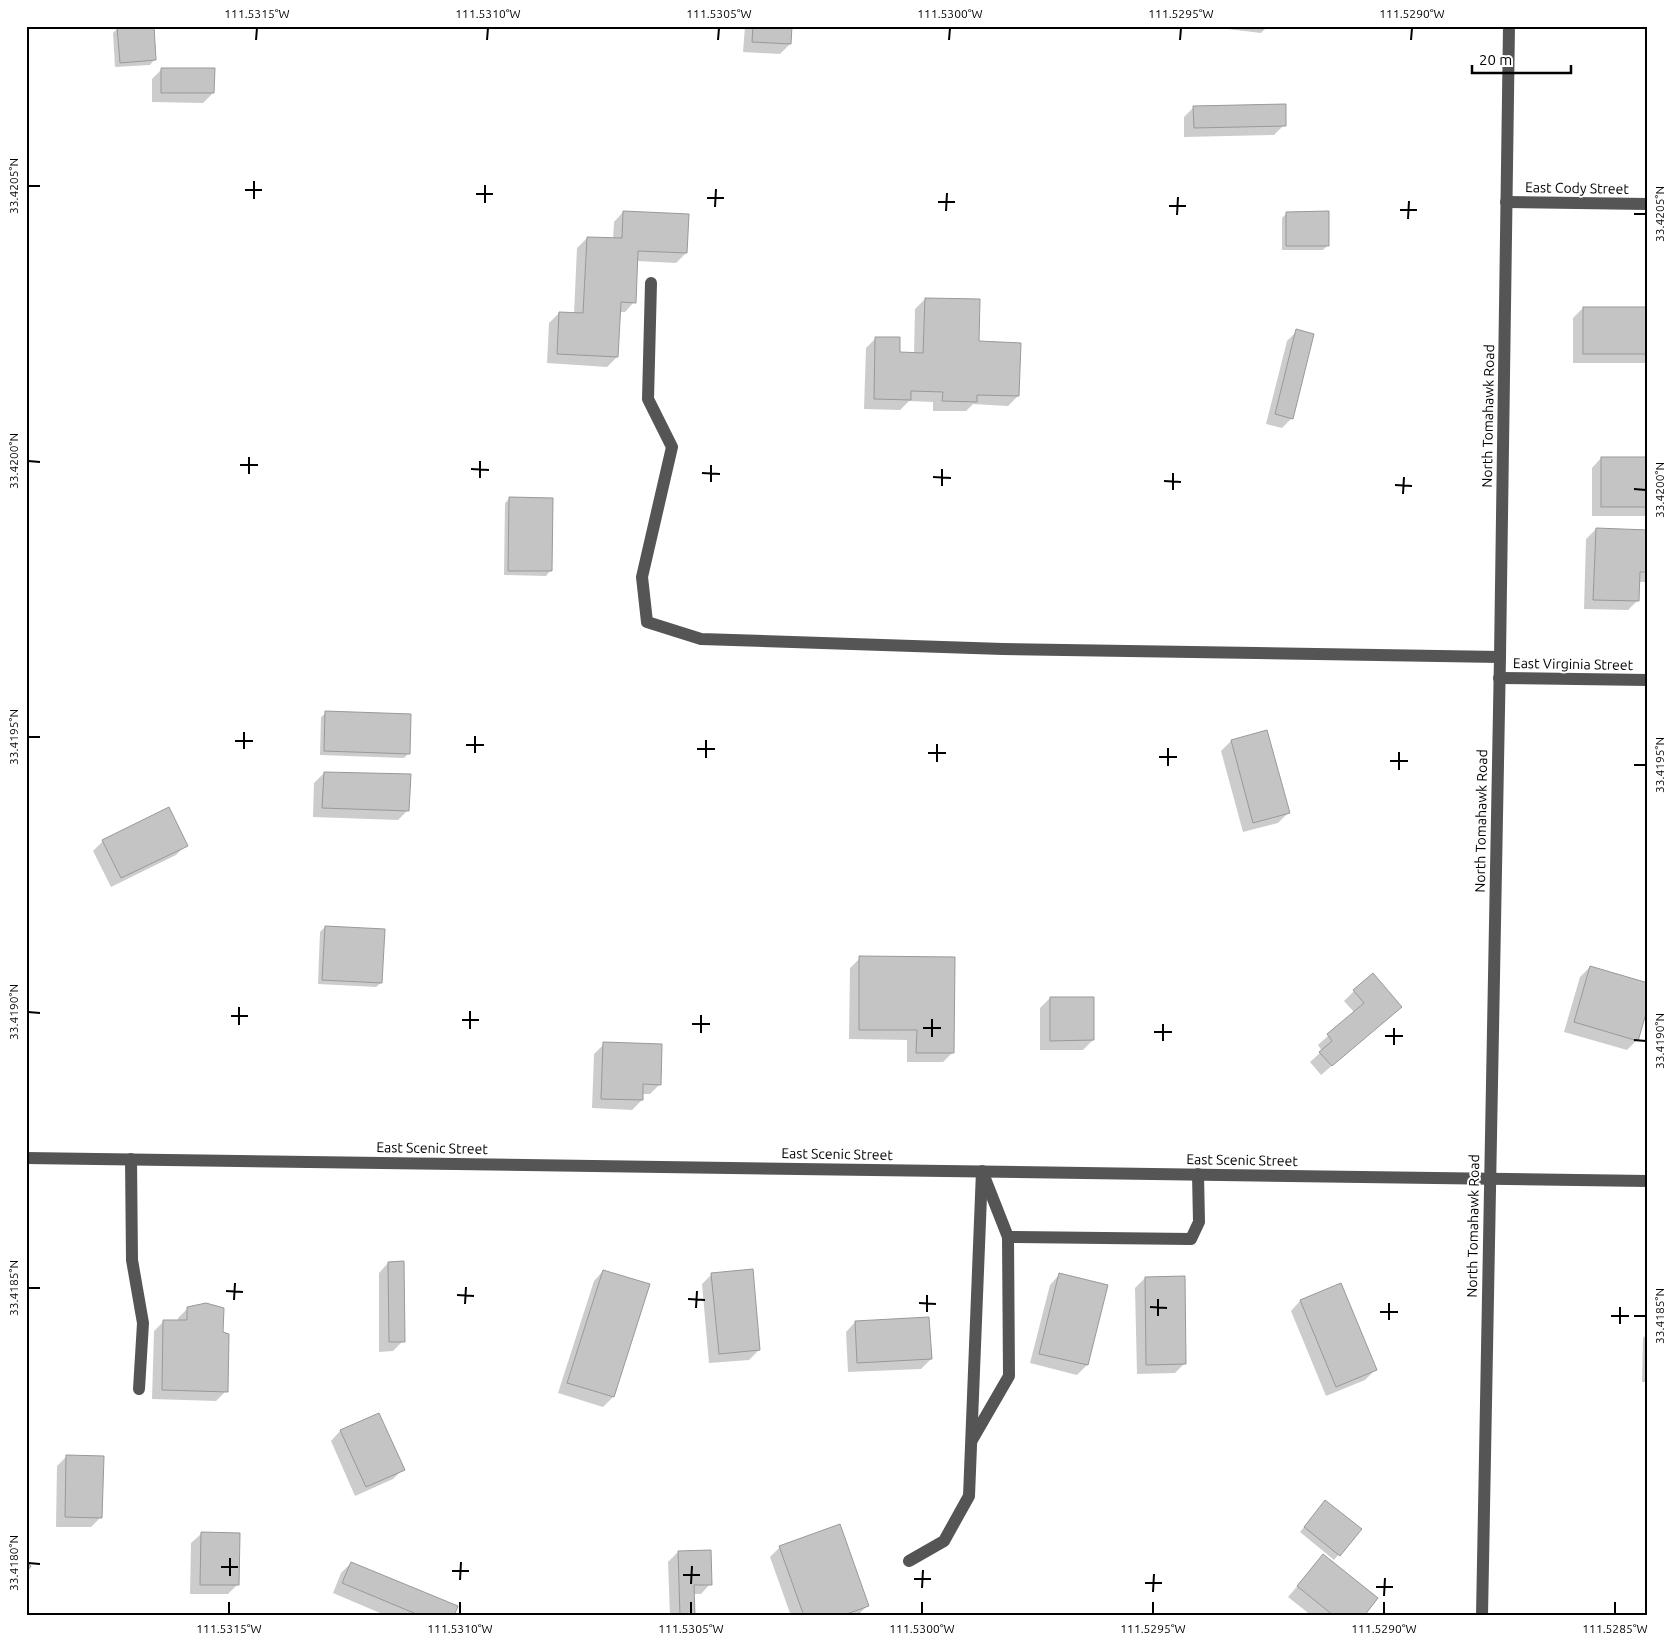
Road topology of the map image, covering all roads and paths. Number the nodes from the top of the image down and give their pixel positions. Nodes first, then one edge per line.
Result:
1 (1509, 26) edge
2 (1506, 202) junction
3 (1648, 204) edge
4 (651, 283) dead end
5 (1500, 657) junction
6 (1499, 678) junction
7 (1648, 680) edge
8 (26, 1158) edge
9 (132, 1159) junction
10 (982, 1171) junction
11 (1198, 1174) junction
12 (1489, 1178) junction
13 (1648, 1181) edge
14 (1008, 1237) junction
15 (140, 1389) dead end
16 (972, 1441) junction
17 (909, 1561) dead end
18 (1482, 1616) edge

1 - 2 street, North Tomahawk Road
2 - 3 street, East Cody Street
2 - 5 street, North Tomahawk Road
4 - 5 street
5 - 6 street, North Tomahawk Road
6 - 7 street, East Virginia Street
6 - 12 street, North Tomahawk Road
8 - 9 street, East Scenic Street
9 - 10 street, East Scenic Street
9 - 15 street
10 - 11 street, East Scenic Street
10 - 14 street
10 - 16 street
11 - 12 street, East Scenic Street
11 - 14 street
12 - 13 street, East Scenic Street
12 - 18 street, North Tomahawk Road
14 - 16 street
16 - 17 street

